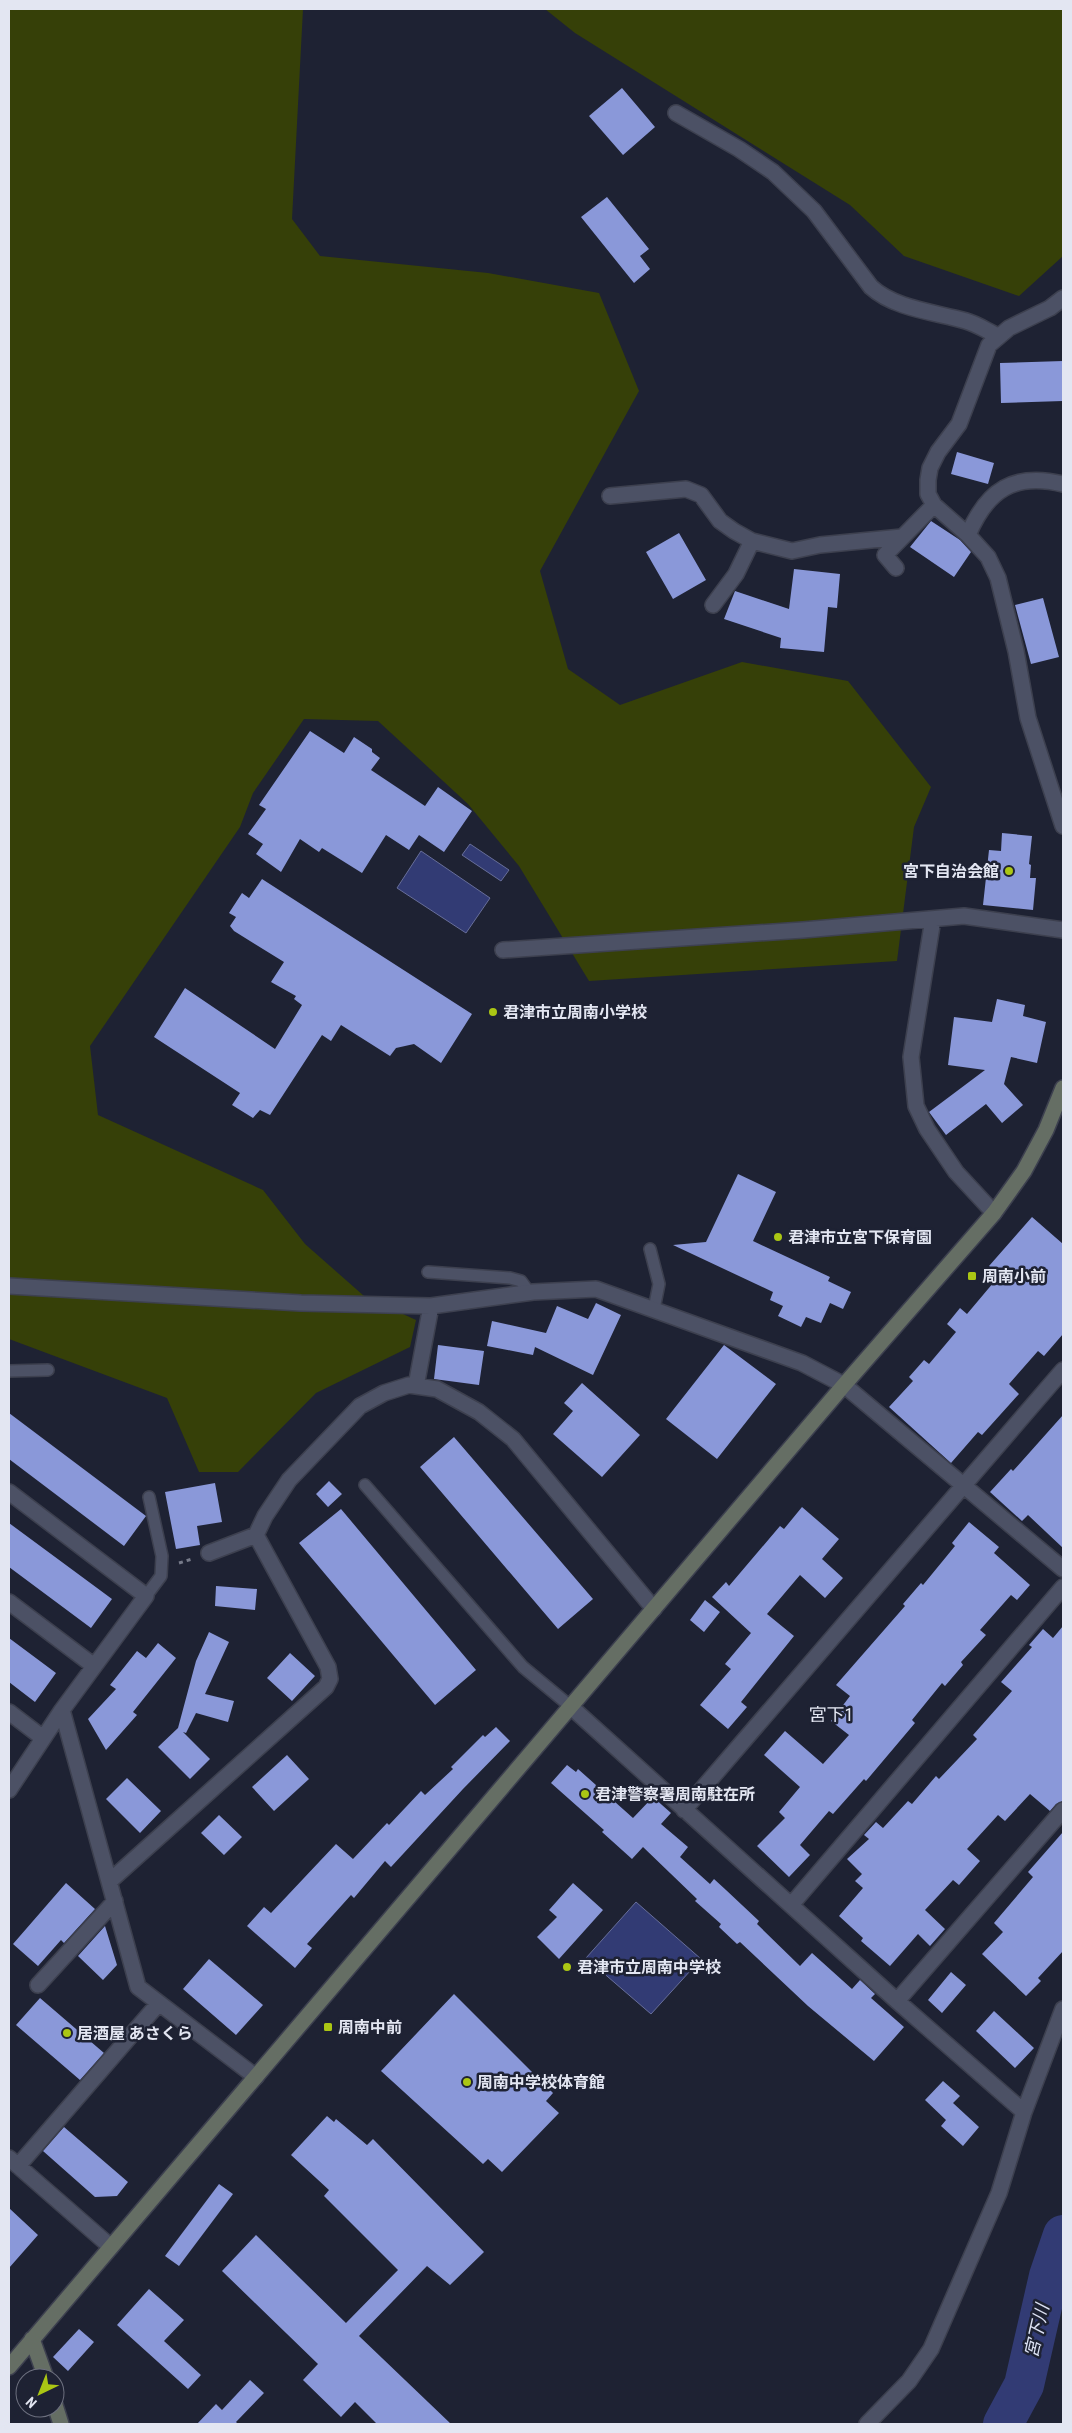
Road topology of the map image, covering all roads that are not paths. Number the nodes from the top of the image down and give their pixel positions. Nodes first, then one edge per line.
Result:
1 (676, 113) dead end
2 (1063, 298) edge
3 (998, 336) junction
4 (1063, 484) edge
5 (610, 496) dead end
6 (934, 505) junction
7 (968, 535) junction
8 (902, 537) junction
9 (752, 541) junction
10 (896, 568) dead end
11 (713, 605) dead end
12 (1063, 826) edge
13 (933, 919) junction
14 (1063, 930) edge
15 (503, 950) dead end
16 (1063, 1088) edge
17 (994, 1213) junction
18 (650, 1249) dead end
19 (428, 1272) dead end
20 (9, 1286) edge
21 (530, 1292) junction
22 (431, 1306) junction
23 (654, 1309) junction
24 (48, 1370) dead end
25 (1063, 1370) edge
26 (9, 1371) edge
27 (844, 1385) junction
28 (416, 1386) junction
29 (365, 1485) dead end
30 (963, 1485) junction
31 (9, 1492) edge
32 (149, 1497) dead end
33 (256, 1535) junction
34 (208, 1553) road end
35 (1063, 1569) edge
36 (1063, 1587) edge
37 (146, 1596) junction
38 (9, 1602) edge
39 (654, 1609) junction
40 (94, 1666) junction
41 (570, 1706) junction
42 (62, 1710) junction
43 (9, 1712) edge
44 (43, 1738) junction
45 (9, 1790) edge
46 (684, 1810) junction
47 (1063, 1810) edge
48 (110, 1881) junction
49 (115, 1901) junction
50 (792, 1904) junction
51 (38, 1985) dead end
52 (897, 2001) junction
53 (159, 2003) junction
54 (1063, 2010) edge
55 (256, 2077) junction
56 (1024, 2112) junction
57 (13, 2162) edge
58 (111, 2247) junction
59 (32, 2339) junction
60 (9, 2367) edge
61 (42, 2368) edge
62 (867, 2424) edge

1 - 3 street
2 - 3 street
3 - 6 street
4 - 7 street
5 - 9 street
6 - 7 street
6 - 8 street
7 - 12 street
8 - 9 street
8 - 10 street
9 - 11 street
13 - 14 street
13 - 15 street
13 - 17 street
16 - 17 street
17 - 27 street
18 - 23 lane
19 - 21 lane
20 - 22 street
21 - 22 street
21 - 23 street
22 - 28 street
23 - 27 street
24 - 26 lane
25 - 30 street
27 - 30 street
27 - 39 street
28 - 33 street
28 - 39 street
29 - 41 lane
30 - 35 street
30 - 46 street
31 - 37 street
32 - 37 lane
33 - 34 street
33 - 48 street
36 - 50 street
37 - 40 street
38 - 40 street
39 - 41 street
40 - 42 street
41 - 46 street
41 - 55 street
42 - 44 street
42 - 48 street
43 - 44 street
44 - 45 street
46 - 50 street
47 - 52 street
48 - 49 street
49 - 51 street
49 - 53 street
50 - 52 street
52 - 56 street
53 - 55 street
53 - 57 street
54 - 56 street
55 - 58 street
56 - 62 street
57 - 58 street
58 - 59 street
59 - 60 street
59 - 61 street

